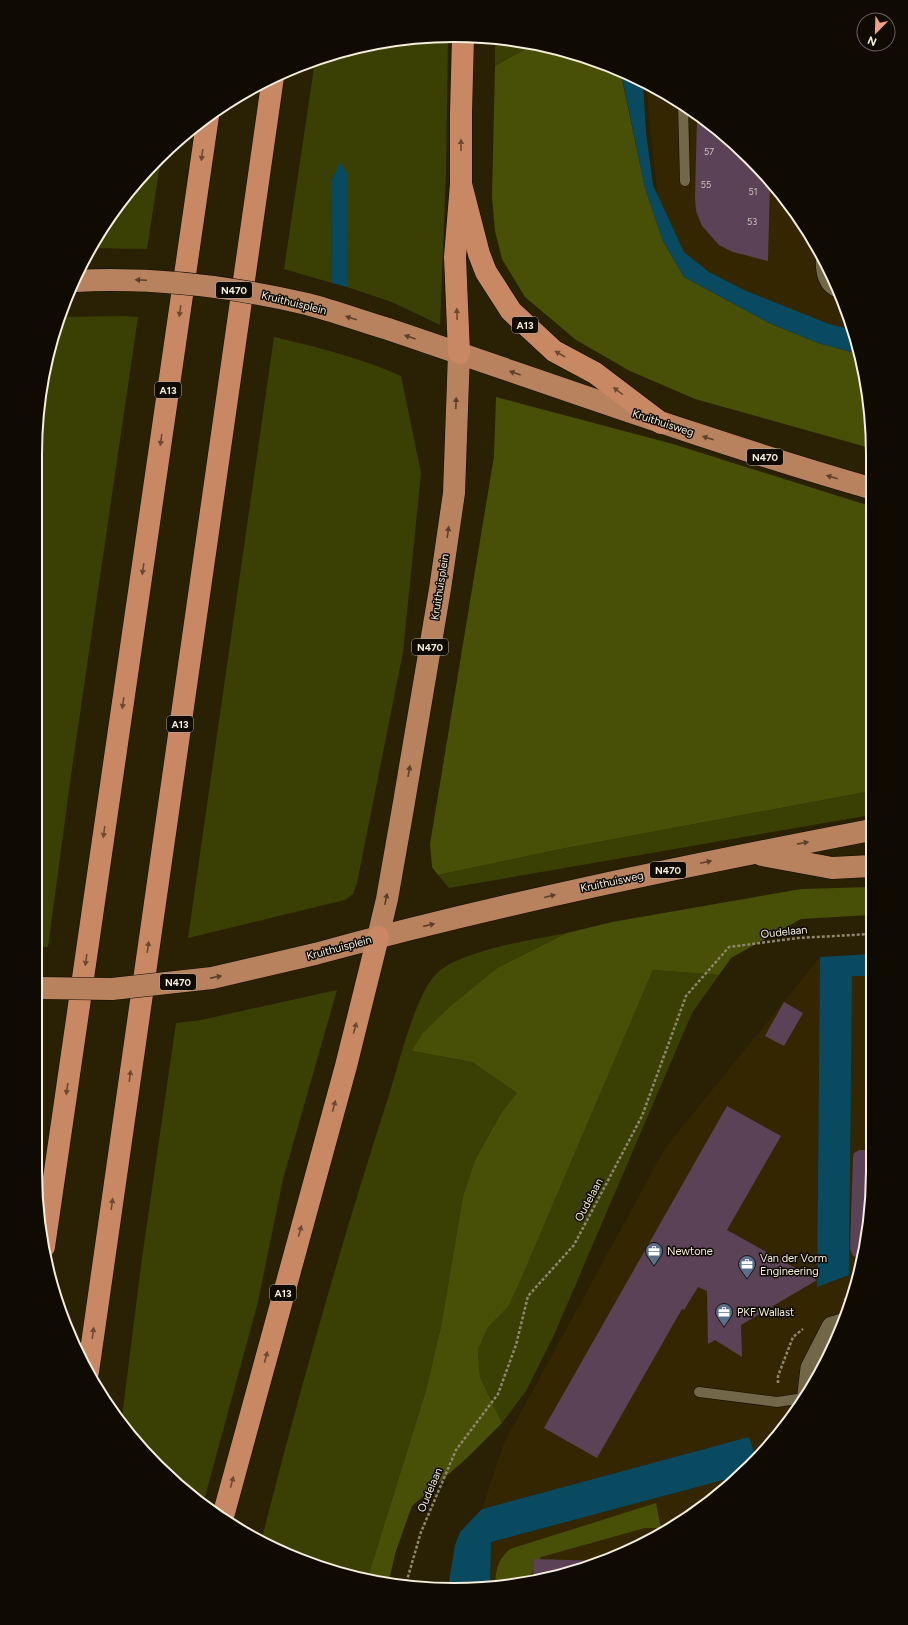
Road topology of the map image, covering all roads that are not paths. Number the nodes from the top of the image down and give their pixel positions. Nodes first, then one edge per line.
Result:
1 (463, 42) edge
2 (272, 84) edge
3 (683, 111) edge
4 (207, 124) edge
5 (685, 181) dead end
6 (461, 184) junction
7 (820, 265) edge
8 (80, 281) edge
9 (831, 288) edge
10 (459, 353) junction
11 (661, 423) junction
12 (866, 487) edge
13 (866, 831) edge
14 (750, 853) junction
15 (866, 866) edge
16 (378, 937) junction
17 (42, 988) edge
18 (47, 1229) edge
19 (836, 1326) edge
20 (89, 1363) edge
21 (810, 1379) edge
22 (699, 1392) dead end
23 (798, 1399) edge
24 (224, 1513) edge

6 -> 1 highway, A13
20 -> 2 highway, A13
3 - 5 lane
4 -> 18 highway, A13
10 -> 6 highway, A13
11 -> 6 highway, A13
7 - 9 lane
10 -> 8 highway, Kruithuisplein / N470, bridge
11 -> 10 highway, Kruithuisweg / N470
16 -> 10 highway, Kruithuisplein / N470
12 -> 11 highway, Kruithuisweg / N470
14 -> 13 highway, Kruithuisweg / N470
14 - 15 highway, N470
16 -> 14 highway, Kruithuisweg / N470
17 -> 16 highway, Kruithuisplein / N470, bridge
24 -> 16 highway, A13
19 - 21 street
22 - 23 lane

